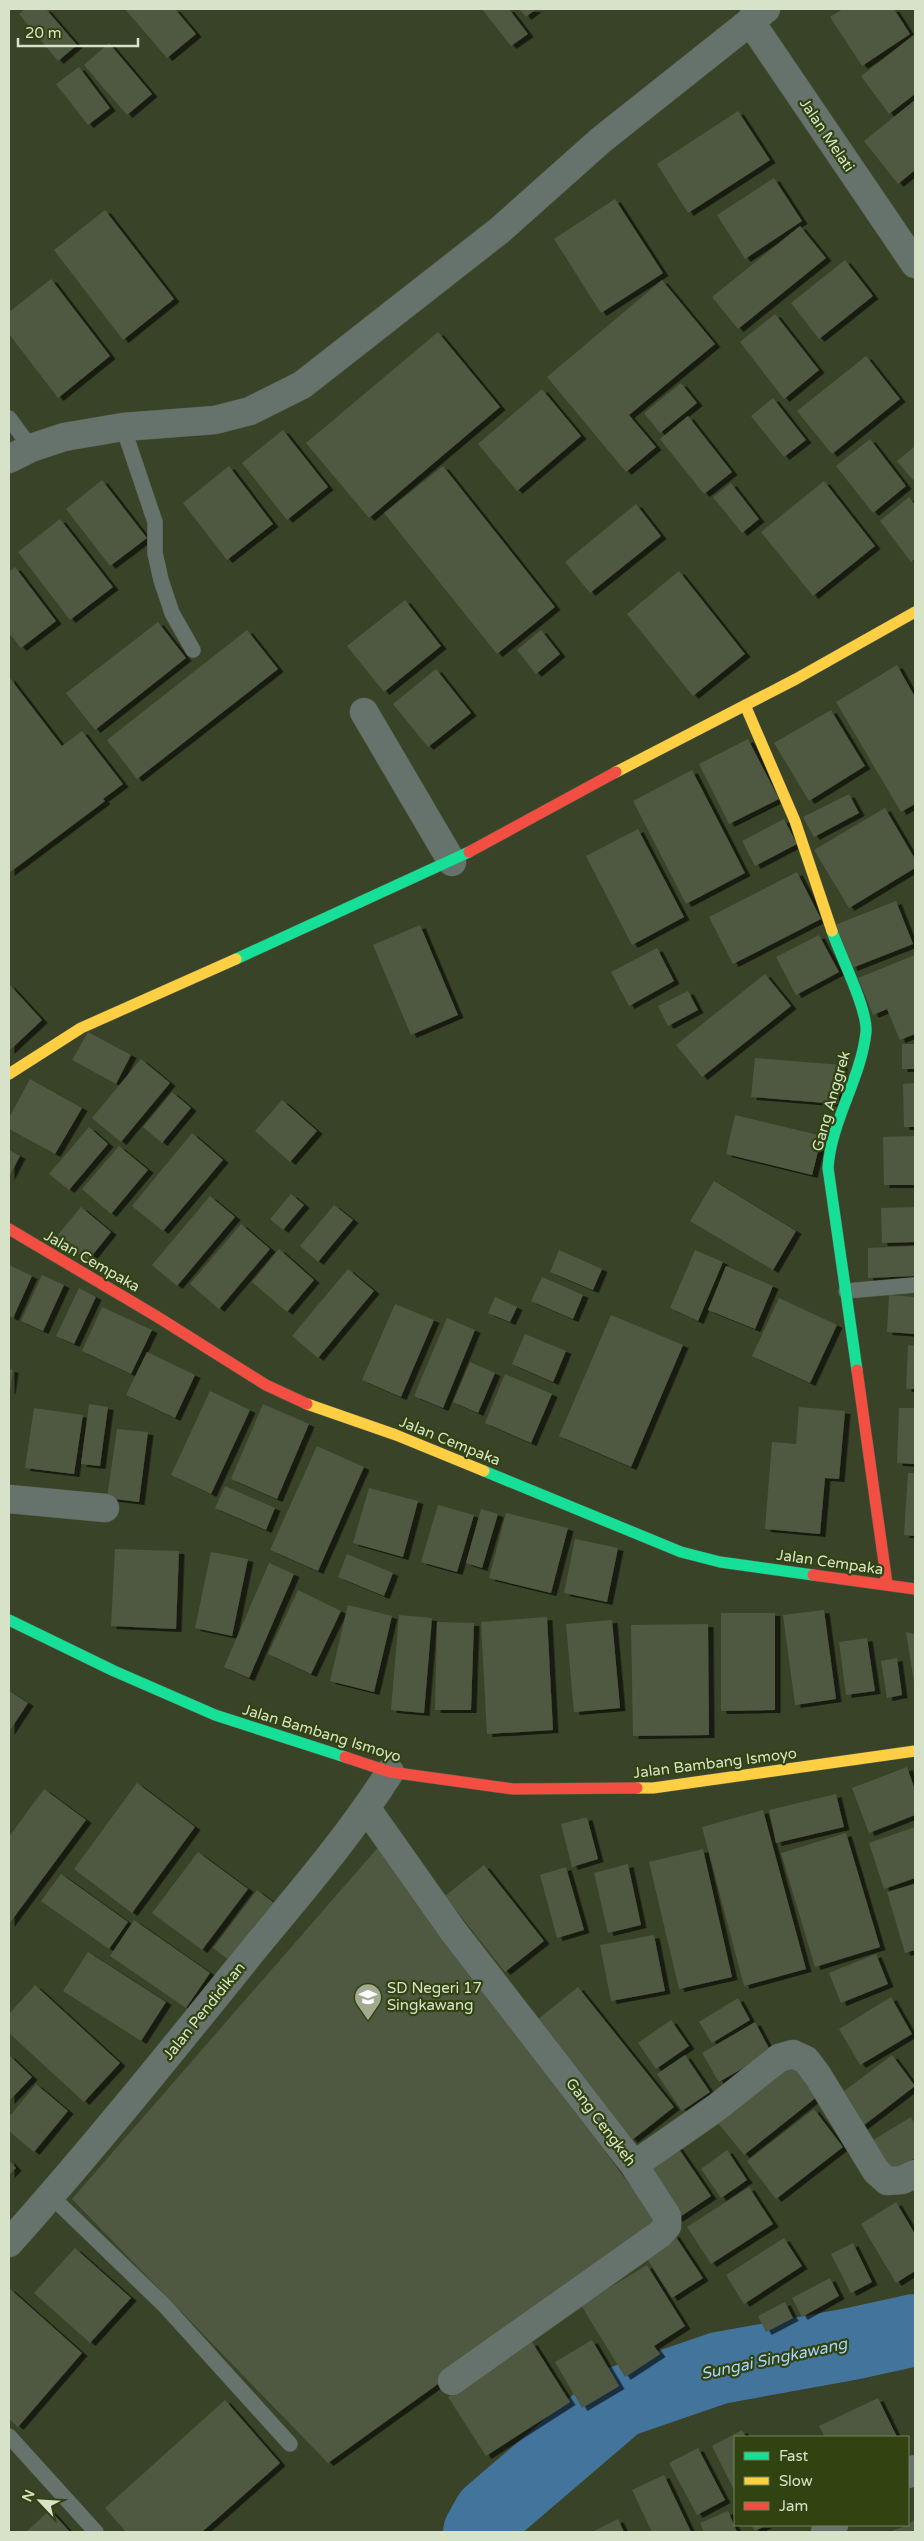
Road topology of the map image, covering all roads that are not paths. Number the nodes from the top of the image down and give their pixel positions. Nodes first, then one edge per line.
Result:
1 (758, 15) edge
2 (915, 264) edge
3 (9, 418) edge
4 (123, 427) junction
5 (20, 453) edge
6 (915, 612) edge
7 (193, 650) dead end
8 (745, 705) junction
9 (364, 712) dead end
10 (452, 862) junction
11 (9, 1074) edge
12 (9, 1229) edge
13 (915, 1285) edge
14 (846, 1291) junction
15 (9, 1499) edge
16 (105, 1508) dead end
17 (887, 1584) junction
18 (915, 1589) edge
19 (9, 1620) edge
20 (915, 1751) edge
21 (390, 1772) junction
22 (367, 1809) junction
23 (634, 2165) junction
24 (915, 2174) edge
25 (51, 2196) junction
26 (9, 2243) edge
27 (452, 2381) dead end
28 (9, 2436) edge
29 (290, 2444) dead end
30 (96, 2532) edge

1 - 2 street, Jalan Melati
1 - 4 street
3 - 5 lane
4 - 5 street
4 - 7 lane
6 - 8 street
8 - 10 street
8 - 14 street, Gang Anggrek
9 - 10 street
10 - 11 street
12 - 17 street, Jalan Cempaka
13 - 14 lane
14 - 17 street, Gang Anggrek
15 - 16 street
17 - 18 street, Jalan Cempaka
19 - 21 street, Jalan Bambang Ismoyo
20 - 21 street, Jalan Bambang Ismoyo
21 - 22 street, Jalan Pendidikan
22 - 23 street, Gang Cengkeh
22 - 25 street, Jalan Pendidikan
23 - 24 street
23 - 27 street, Gang Cengkeh
25 - 26 street, Jalan Pendidikan
25 - 29 lane
28 - 30 lane

